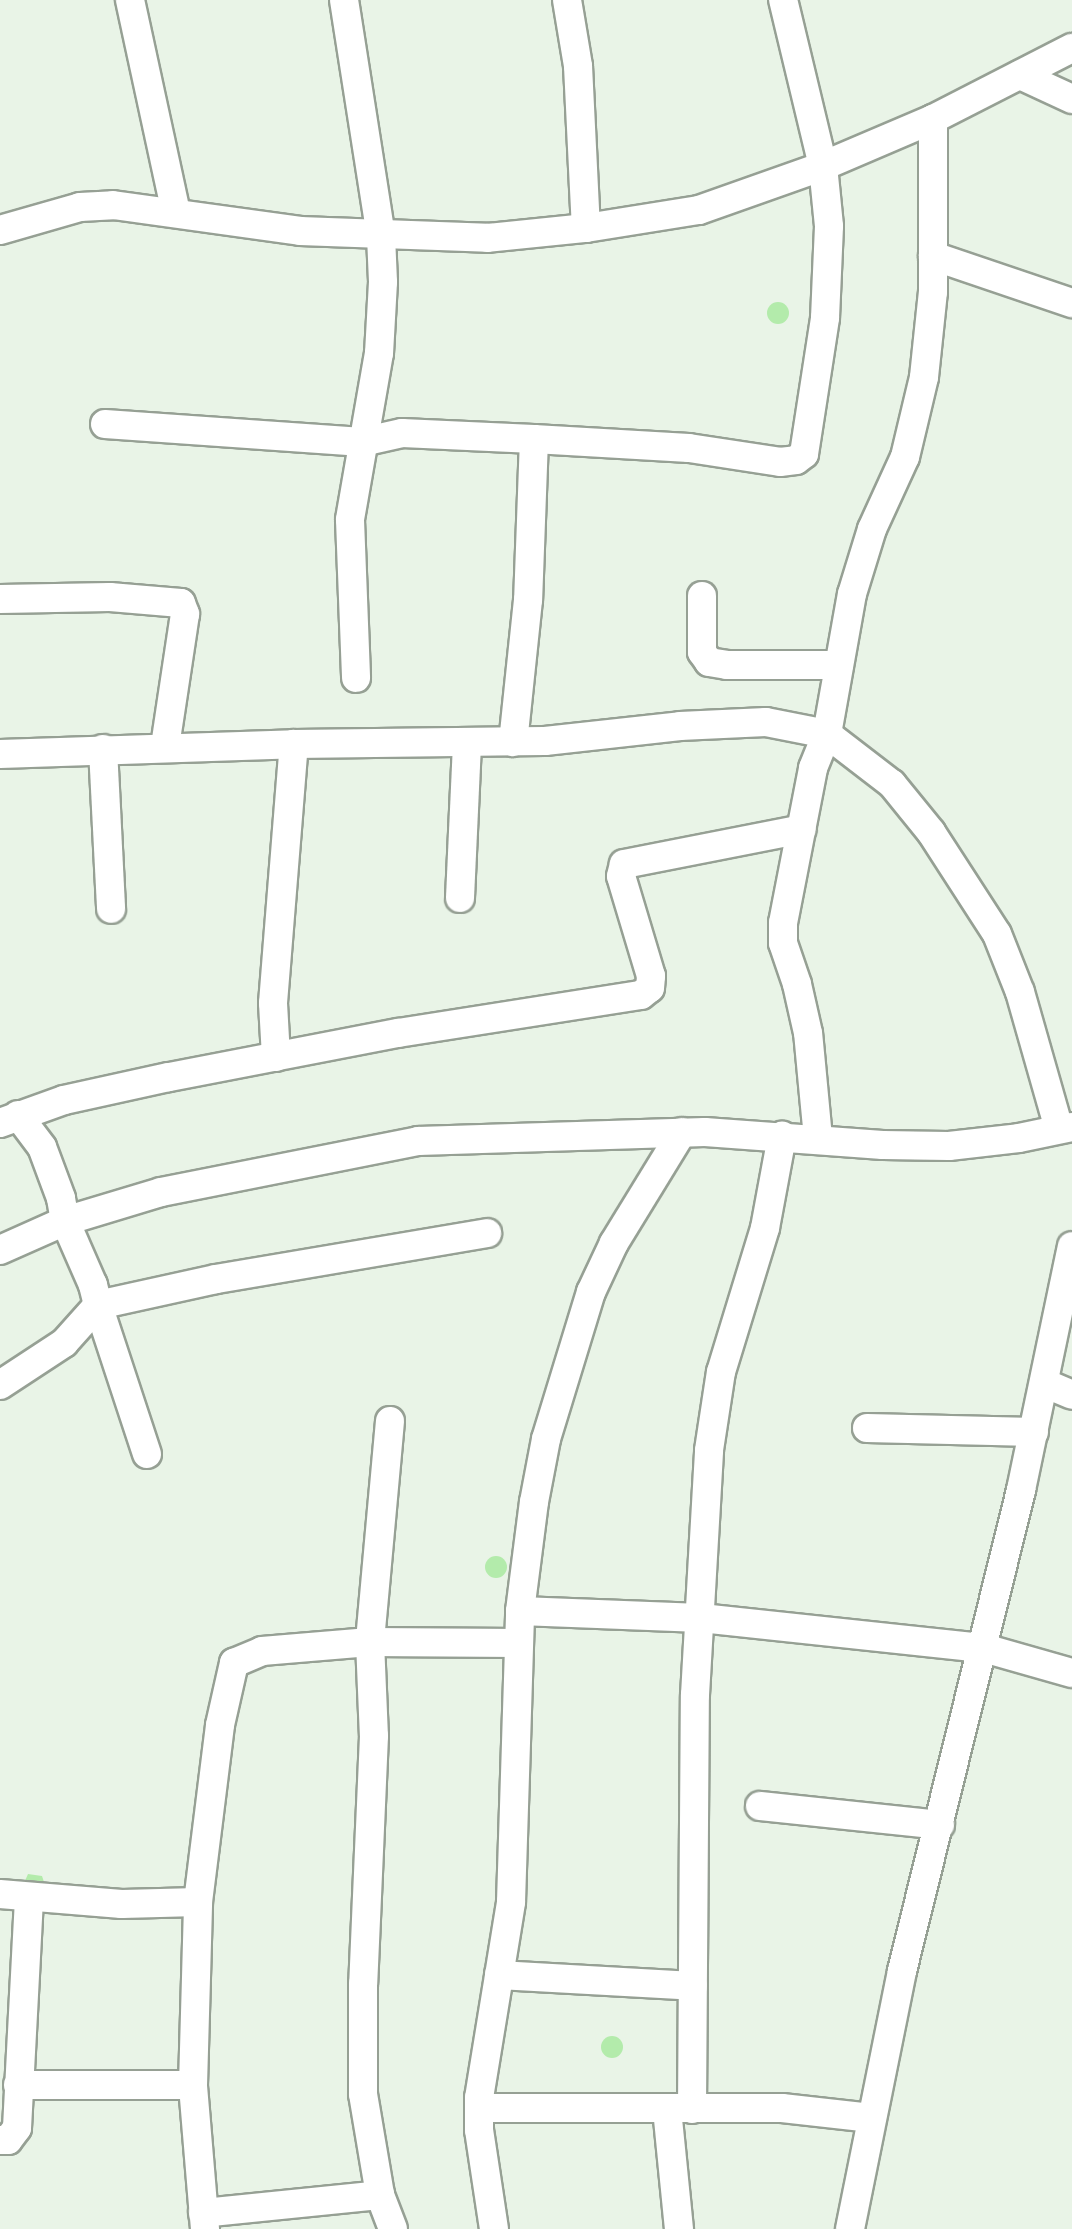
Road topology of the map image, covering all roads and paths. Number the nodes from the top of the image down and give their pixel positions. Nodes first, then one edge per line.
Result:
1 (130, 0) edge
2 (344, 0) edge
3 (567, 0) edge
4 (783, 0) edge
5 (1072, 48) edge
6 (1020, 75) junction
7 (1072, 99) edge
8 (933, 119) junction
9 (823, 166) junction
10 (176, 212) junction
11 (586, 228) junction
12 (0, 230) edge
13 (381, 236) junction
14 (933, 256) junction
15 (1072, 303) edge
16 (105, 424) dead end
17 (534, 439) junction
18 (362, 442) junction
19 (702, 596) dead end
20 (0, 599) edge
21 (839, 665) junction
22 (356, 678) dead end
23 (827, 734) junction
24 (513, 742) junction
25 (467, 743) junction
26 (294, 744) junction
27 (165, 747) junction
28 (103, 749) junction
29 (0, 754) edge
30 (802, 829) junction
31 (460, 898) dead end
32 (111, 909) dead end
33 (276, 1057) junction
34 (9, 1119) edge
35 (1065, 1128) edge
36 (682, 1132) junction
37 (782, 1136) junction
38 (818, 1138) junction
39 (65, 1221) junction
40 (487, 1233) dead end
41 (1072, 1246) edge
42 (0, 1250) edge
43 (98, 1305) junction
44 (1044, 1383) junction
45 (0, 1385) edge
46 (1072, 1395) edge
47 (390, 1421) dead end
48 (867, 1428) dead end
49 (1034, 1432) junction
50 (147, 1454) dead end
51 (520, 1611) junction
52 (701, 1618) junction
53 (370, 1642) junction
54 (519, 1643) junction
55 (984, 1648) junction
56 (1072, 1673) edge
57 (760, 1806) dead end
58 (940, 1825) junction
59 (0, 1894) edge
60 (29, 1899) junction
61 (198, 1902) junction
62 (499, 1975) junction
63 (693, 1986) junction
64 (18, 2085) junction
65 (193, 2085) junction
66 (479, 2108) junction
67 (679, 2109) junction
68 (871, 2118) junction
69 (0, 2140) edge
70 (380, 2195) junction
71 (204, 2221) edge
72 (393, 2229) edge
73 (494, 2229) edge
74 (679, 2229) edge
75 (850, 2229) edge

1 - 10 street
2 - 13 street
3 - 11 street
4 - 9 street
5 - 6 street
6 - 7 street
6 - 8 street
8 - 9 street
8 - 14 street
9 - 11 street
9 - 17 street
10 - 12 street
10 - 13 street
11 - 13 street
13 - 18 street
14 - 15 street
14 - 21 street
16 - 18 street
17 - 18 street
17 - 24 street
18 - 22 street
19 - 21 street
20 - 27 street
21 - 23 street
23 - 24 street
23 - 30 street
23 - 35 street
24 - 25 street
25 - 26 street
25 - 31 street
26 - 27 street
26 - 33 street
27 - 28 street
28 - 29 street
28 - 32 street
30 - 33 street
30 - 38 street
33 - 34 street
34 - 39 street
35 - 38 street
36 - 37 street
36 - 39 street
36 - 51 street
37 - 38 street
37 - 52 street
39 - 42 street
39 - 43 street
40 - 43 street
41 - 44 street
43 - 45 street
43 - 50 street
44 - 46 street
44 - 49 street
47 - 53 street
48 - 49 street
49 - 55 street
51 - 52 street
51 - 54 street
52 - 55 street
52 - 63 street
53 - 54 street
53 - 61 street
53 - 70 street
54 - 62 street
55 - 56 street
55 - 58 street
57 - 58 street
58 - 68 street
59 - 60 street
60 - 61 street
60 - 64 street
61 - 65 street
62 - 63 street
62 - 66 street
63 - 67 street
64 - 65 street
64 - 69 street
65 - 71 street
66 - 67 street
66 - 73 street
67 - 68 street
67 - 74 street
68 - 75 street
70 - 71 street
70 - 72 street

